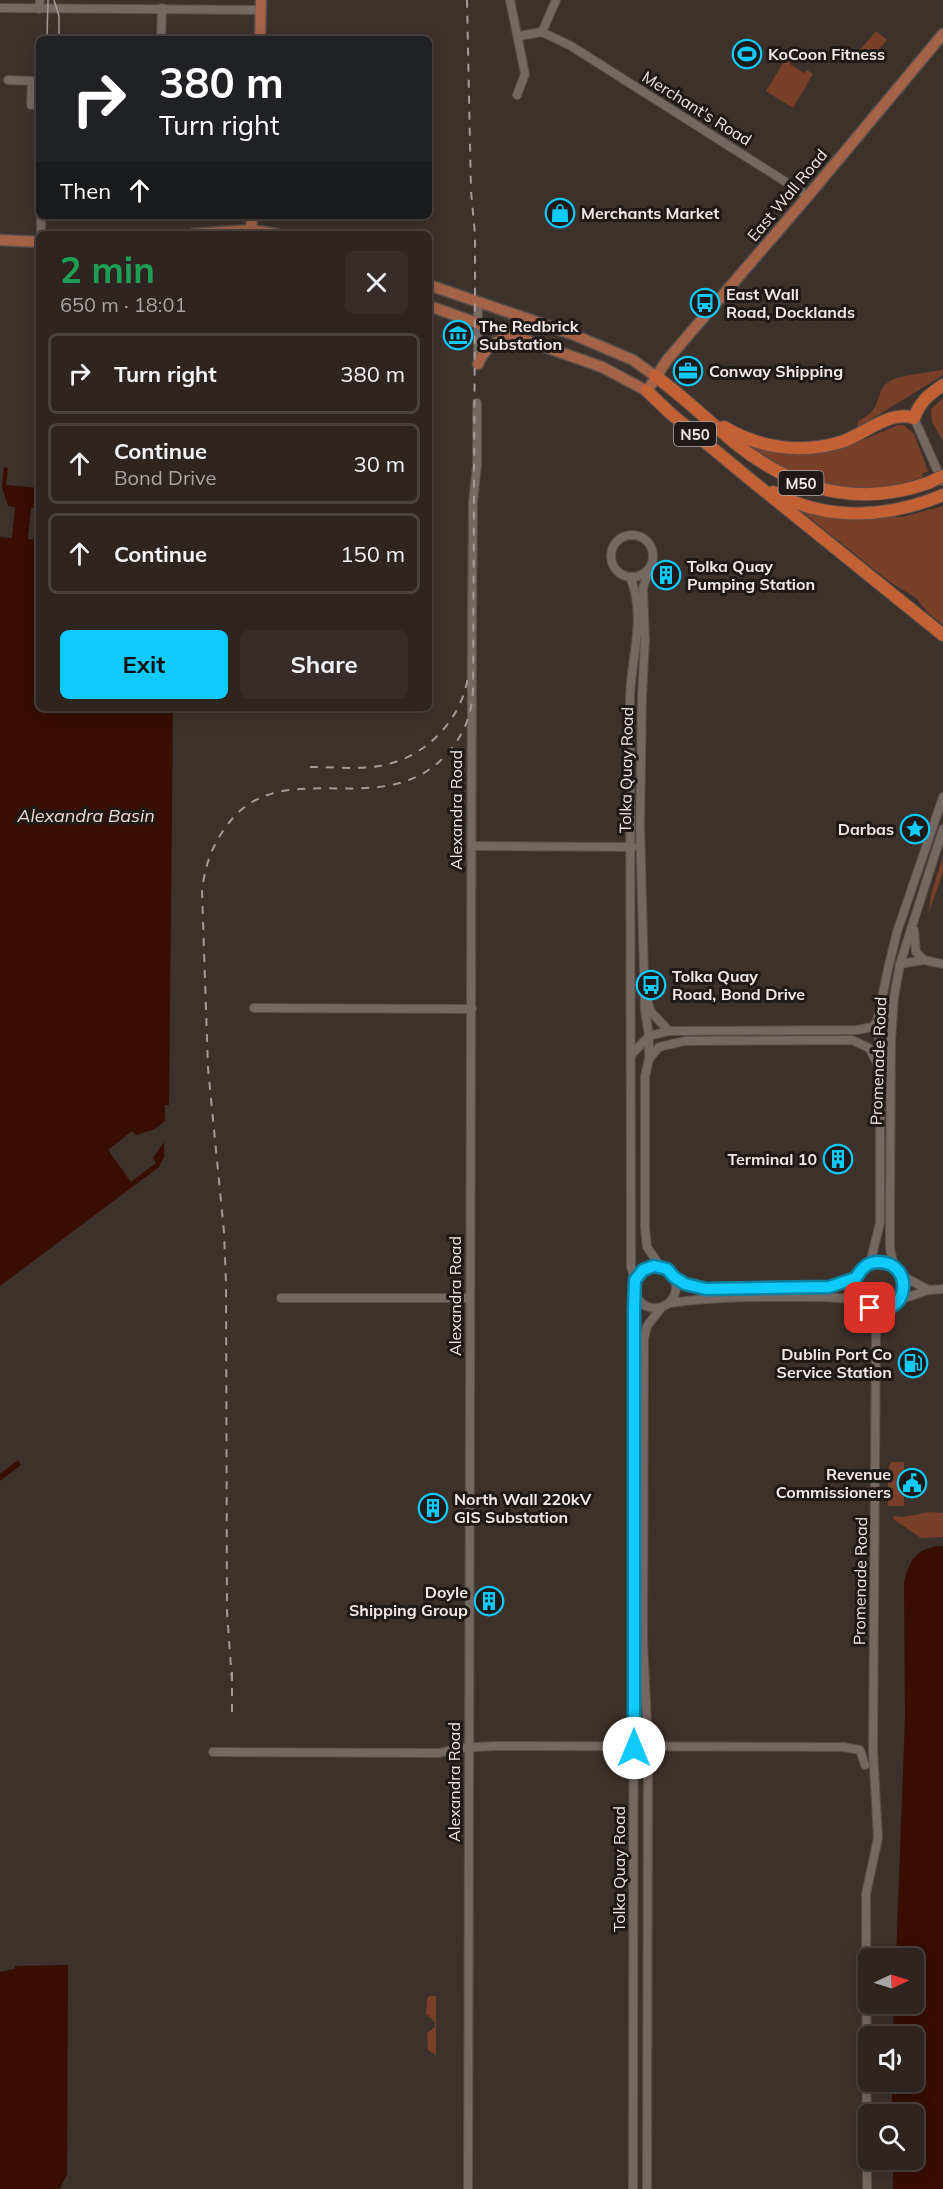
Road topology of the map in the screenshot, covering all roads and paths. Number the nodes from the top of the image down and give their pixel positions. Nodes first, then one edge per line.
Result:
1 (510, 0) edge
2 (556, 0) edge
3 (39, 5) edge
4 (260, 5) edge
5 (0, 8) edge
6 (162, 8) junction
7 (542, 32) junction
8 (943, 34) edge
9 (160, 36) edge
10 (259, 36) edge
11 (519, 36) junction
12 (8, 80) dead end
13 (517, 95) dead end
14 (31, 105) dead end
15 (807, 196) junction
16 (0, 240) edge
17 (36, 242) edge
18 (432, 286) edge
19 (478, 303) junction
20 (432, 307) edge
21 (478, 323) junction
22 (520, 339) junction
23 (478, 364) joint
24 (655, 376) junction
25 (943, 385) edge
26 (647, 391) junction
27 (477, 403) dead end
28 (694, 409) junction
29 (914, 418) junction
30 (746, 476) junction
31 (943, 476) edge
32 (943, 482) edge
33 (939, 496) edge
34 (649, 569) junction
35 (630, 577) junction
36 (943, 635) edge
37 (943, 797) edge
38 (943, 829) edge
39 (471, 846) junction
40 (943, 846) edge
41 (630, 847) junction
42 (640, 847) junction
43 (934, 862) junction
44 (914, 924) junction
45 (924, 960) junction
46 (900, 964) junction
47 (943, 964) edge
48 (632, 972) junction
49 (645, 972) junction
50 (645, 994) junction
51 (254, 1008) dead end
52 (472, 1009) junction
53 (877, 1022) junction
54 (669, 1031) junction
55 (649, 1036) junction
56 (632, 1054) junction
57 (649, 1059) junction
58 (880, 1071) junction
59 (870, 1263) junction
60 (660, 1266) junction
61 (894, 1267) junction
62 (902, 1276) junction
63 (674, 1277) junction
64 (856, 1278) junction
65 (635, 1280) junction
66 (943, 1289) edge
67 (929, 1290) junction
68 (636, 1296) junction
69 (281, 1298) dead end
70 (469, 1298) junction
71 (899, 1300) junction
72 (861, 1301) junction
73 (670, 1303) junction
74 (661, 1308) junction
75 (888, 1308) junction
76 (648, 1747) junction
77 (469, 1748) junction
78 (634, 1748) junction
79 (213, 1752) dead end
80 (865, 1765) dead end
81 (468, 2189) edge
82 (633, 2189) edge
83 (647, 2189) edge
84 (867, 2189) edge

1 - 11 street
2 - 7 street
3 - 5 street
3 - 6 street
4 - 6 street
4 - 10 main road
6 - 9 street
7 - 11 street
7 - 15 street, Merchant's Road
8 - 15 main road, East Wall Road
11 - 13 street
12 - 14 street
15 - 24 main road, East Wall Road
16 - 17 main road
18 - 19 main road
19 - 21 street
19 - 24 main road
20 - 21 main road
21 - 22 main road
21 - 23 street
22 - 23 main road
22 - 26 main road
24 - 26 main road, East Wall Road
24 - 28 highway, N50
25 - 29 highway
26 - 30 highway, N50
27 - 39 street, Alexandra Road
28 - 29 highway
28 - 31 highway, M50, bridge
29 - 32 street
30 - 33 highway, M50
30 - 36 highway
34 - 35 street
34 - 35 street
34 - 42 street, Tolka Quay Road
35 - 41 street, Tolka Quay Road
37 - 53 street, Promenade Road
38 - 43 street, Promenade Road
39 - 41 street
39 - 52 street, Alexandra Road
40 - 43 street, Promenade Road
41 - 42 street
41 - 48 street, Tolka Quay Road
42 - 49 street, Tolka Quay Road
43 - 44 street, Promenade Road
44 - 45 street
44 - 46 street, Promenade Road
45 - 46 street
45 - 47 street
46 - 61 street, Promenade Road
48 - 49 street
48 - 56 street, Tolka Quay Road
49 - 50 street, Tolka Quay Road
50 - 54 street
50 - 55 street, Tolka Quay Road
51 - 52 street
52 - 70 street, Alexandra Road
53 - 54 street
53 - 58 street, Promenade Road
54 - 55 street
55 - 56 street
55 - 57 street, Tolka Quay Road
56 - 65 street, Tolka Quay Road
57 - 58 street
57 - 60 street, Tolka Quay Road
58 - 59 street, Promenade Road
59 - 61 street
59 - 64 street
60 - 63 street
60 - 65 street
61 - 62 street
62 - 67 street
62 - 71 street
63 - 64 street
63 - 73 street
64 - 72 street
65 - 68 street
66 - 67 street
67 - 71 street
68 - 74 street
68 - 78 street, Tolka Quay Road
69 - 70 street
70 - 77 street, Alexandra Road
71 - 75 street
72 - 73 street
72 - 75 street
73 - 74 street
74 - 76 street, Tolka Quay Road
75 - 84 street, Promenade Road
76 - 78 street
76 - 80 street
76 - 83 street, Tolka Quay Road
77 - 78 street
77 - 79 street
77 - 81 street, Alexandra Road
78 - 82 street, Tolka Quay Road

